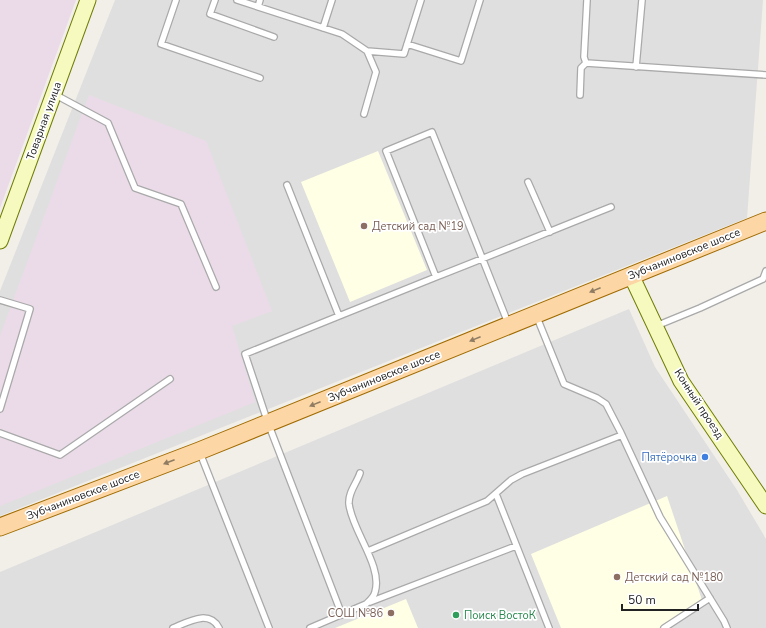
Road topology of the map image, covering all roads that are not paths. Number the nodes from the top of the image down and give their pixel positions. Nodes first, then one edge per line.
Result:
1 (88, 0) edge
2 (176, 0) edge
3 (215, 0) edge
4 (238, 0) edge
5 (260, 0) edge
6 (332, 0) edge
7 (421, 0) edge
8 (480, 0) edge
9 (587, 0) edge
10 (642, 0) edge
11 (258, 7) junction
12 (323, 28) junction
13 (274, 38) dead end
14 (407, 44) junction
15 (367, 51) junction
16 (586, 63) junction
17 (636, 67) junction
18 (766, 75) edge
19 (260, 78) dead end
20 (54, 94) junction
21 (580, 95) dead end
22 (364, 114) dead end
23 (528, 182) dead end
24 (287, 185) dead end
25 (611, 207) dead end
26 (766, 216) edge
27 (766, 221) edge
28 (550, 232) junction
29 (1, 237) edge
30 (483, 258) junction
31 (766, 271) edge
32 (631, 275) junction
33 (436, 277) junction
34 (216, 287) dead end
35 (0, 300) edge
36 (536, 314) junction
37 (339, 316) junction
38 (509, 325) junction
39 (655, 326) junction
40 (170, 379) dead end
41 (0, 409) edge
42 (268, 423) junction
43 (0, 433) edge
44 (622, 435) junction
45 (199, 451) junction
46 (360, 472) dead end
47 (496, 494) junction
48 (766, 506) edge
49 (0, 527) edge
50 (516, 546) junction
51 (368, 551) junction
52 (710, 598) junction
53 (366, 604) junction
54 (342, 615) junction
55 (174, 628) edge
56 (219, 628) edge
57 (269, 628) edge
58 (310, 628) edge
59 (549, 628) edge
60 (664, 628) edge
61 (727, 628) edge

1 - 20 street, Товарная улица
2 - 19 lane
3 - 13 lane
4 - 11 lane
5 - 11 lane
6 - 12 lane
7 - 14 lane
8 - 14 lane
9 - 16 lane
10 - 17 lane
11 - 12 lane
12 - 15 lane
14 - 15 lane
15 - 22 lane
16 - 17 lane
16 - 21 lane
17 - 18 lane
20 - 29 street, Товарная улица
20 - 34 lane
23 - 28 lane
24 - 37 lane
25 - 28 lane
26 - 27 street
27 - 32 main road, Зубчаниновское шоссе
28 - 30 lane
30 - 33 lane
30 - 33 lane
30 - 38 lane
31 - 39 lane
32 -> 36 main road, Зубчаниновское шоссе
32 - 39 street, Конный проезд
33 - 37 lane
35 - 41 lane
36 - 38 main road, Зубчаниновское шоссе
36 - 44 lane
37 - 42 lane
38 -> 42 main road, Зубчаниновское шоссе
39 - 48 street, Конный проезд
40 - 43 lane
42 - 45 main road, Зубчаниновское шоссе
42 - 54 lane
44 - 47 lane
44 - 52 lane
45 -> 49 main road, Зубчаниновское шоссе
45 - 57 lane
46 - 51 lane
47 - 50 lane
47 - 51 lane
50 - 53 lane
50 - 59 lane
51 - 53 lane
52 - 60 lane
52 - 61 lane
53 - 54 lane
54 - 58 lane
55 - 56 lane

